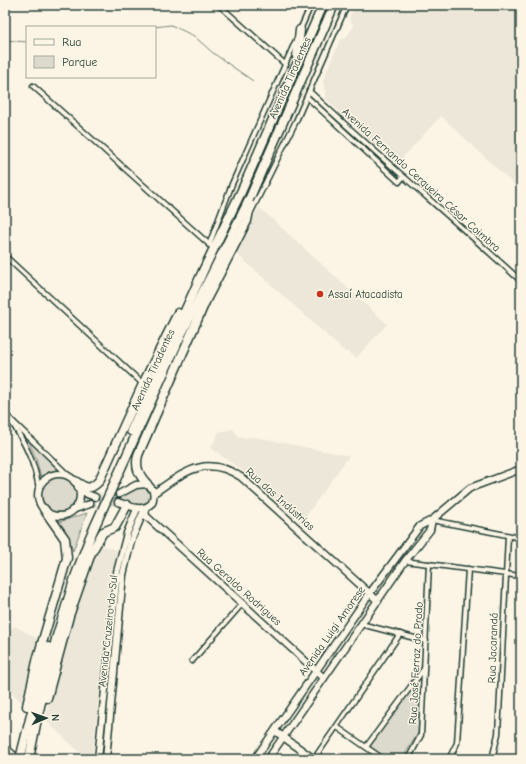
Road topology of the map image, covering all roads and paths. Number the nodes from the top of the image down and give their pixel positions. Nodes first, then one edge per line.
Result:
1 (219, 5) edge
2 (311, 5) edge
3 (323, 5) edge
4 (334, 5) edge
5 (347, 5) edge
6 (300, 30) junction
7 (286, 65) junction
8 (289, 83) junction
9 (34, 86) dead end
10 (310, 91) junction
11 (307, 96) junction
12 (403, 177) junction
13 (254, 188) junction
14 (247, 221) junction
15 (211, 247) junction
16 (5, 256) edge
17 (203, 271) junction
18 (521, 281) edge
19 (206, 300) junction
20 (180, 337) junction
21 (143, 384) junction
22 (6, 415) edge
23 (521, 469) edge
24 (74, 482) junction
25 (147, 484) junction
26 (39, 490) junction
27 (154, 493) junction
28 (119, 494) tunnel mouth
29 (95, 497) tunnel mouth
30 (118, 502) tunnel mouth
31 (90, 504) tunnel mouth
32 (127, 506) junction
33 (145, 508) junction
34 (44, 509) junction
35 (137, 509) junction
36 (72, 510) junction
37 (432, 520) junction
38 (114, 527) junction
39 (127, 533) junction
40 (508, 536) junction
41 (521, 538) edge
42 (405, 561) junction
43 (429, 564) junction
44 (468, 569) junction
45 (505, 574) junction
46 (116, 576) junction
47 (521, 576) edge
48 (123, 580) junction
49 (370, 593) junction
50 (378, 601) junction
51 (242, 604) junction
52 (361, 624) junction
53 (400, 634) junction
54 (426, 641) junction
55 (192, 661) dead end
56 (424, 670) junction
57 (317, 672) junction
58 (324, 678) junction
59 (415, 681) junction
60 (423, 685) junction
61 (337, 727) junction
62 (275, 731) junction
63 (283, 737) junction
64 (32, 742) junction
65 (23, 743) junction
66 (5, 746) edge
67 (366, 747) junction
68 (106, 756) edge
69 (20, 759) edge
70 (29, 759) edge
71 (98, 759) edge
72 (112, 759) edge
73 (255, 759) edge
74 (268, 759) edge
75 (314, 759) edge
76 (383, 759) edge
77 (408, 759) edge
78 (449, 759) edge
79 (492, 759) edge

1 - 7 street
2 - 6 street
3 - 8 highway, Avenida Tiradentes
4 - 13 highway, Avenida Tiradentes
5 - 10 street
6 - 7 street
6 - 8 highway
7 - 15 street
8 - 15 highway, Avenida Tiradentes
9 - 15 street
10 - 11 street
10 - 12 street, Avenida Fernando Cerqueira César Coimbra
11 - 12 street
11 - 14 street
12 - 18 street, Avenida Fernando Cerqueira César Coimbra
13 - 14 highway
13 - 20 highway, Avenida Tiradentes
14 - 19 highway
15 - 17 highway, Avenida Tiradentes
16 - 21 street
17 - 21 highway
17 - 65 highway, Avenida Tiradentes
19 - 20 highway
19 - 25 highway
20 - 64 highway, Avenida Tiradentes
21 - 24 highway
22 - 24 street
22 - 26 street
23 - 37 street, Avenida Luigi Amorese
24 - 26 street
24 - 29 street
24 - 36 street
25 - 27 street
25 - 28 street
26 - 34 street
27 - 33 street, Avenida Cruzeiro do Sul
27 - 49 street, Rua das Indústrias
30 - 32 street
31 - 36 street
32 - 35 street
32 - 38 highway
33 - 35 street
33 - 48 street, Avenida Cruzeiro do Sul
33 - 51 street, Rua Geraldo Rodrigues
34 - 36 street
34 - 65 highway
35 - 39 street, Avenida Cruzeiro do Sul
37 - 40 street
37 - 42 street, Avenida Luigi Amorese
37 - 49 street, Avenida Luigi Amorese
38 - 39 street
38 - 64 highway
39 - 46 street, Avenida Cruzeiro do Sul
40 - 41 street
40 - 45 street, Rua Jacarandá
42 - 43 street
42 - 50 street, Avenida Luigi Amorese
43 - 44 street
43 - 54 street, Rua José Ferraz do Prado
44 - 45 street
44 - 78 street
45 - 47 street
45 - 79 street, Rua Jacarandá
46 - 48 street
46 - 71 street, Avenida Cruzeiro do Sul
48 - 68 street, Avenida Cruzeiro do Sul
49 - 50 street, Rua das Indústrias
49 - 57 street, Avenida Luigi Amorese
50 - 52 street, Avenida Luigi Amorese
51 - 55 street
51 - 57 street, Rua Geraldo Rodrigues
52 - 53 street
52 - 58 street, Avenida Luigi Amorese
53 - 54 street
53 - 61 street
54 - 56 street, Rua José Ferraz do Prado
56 - 59 street
56 - 60 street, Rua José Ferraz do Prado
57 - 58 street, Rua Geraldo Rodrigues
57 - 62 street, Avenida Luigi Amorese
58 - 63 street, Avenida Luigi Amorese
59 - 60 street
59 - 67 street
60 - 77 street, Rua José Ferraz do Prado
61 - 67 street
61 - 75 street
62 - 63 street
62 - 73 street, Avenida Luigi Amorese
63 - 74 street, Avenida Luigi Amorese
63 - 75 street
64 - 70 highway, Avenida Tiradentes
65 - 69 highway, Avenida Tiradentes
66 - 69 street
67 - 76 street
68 - 72 street

